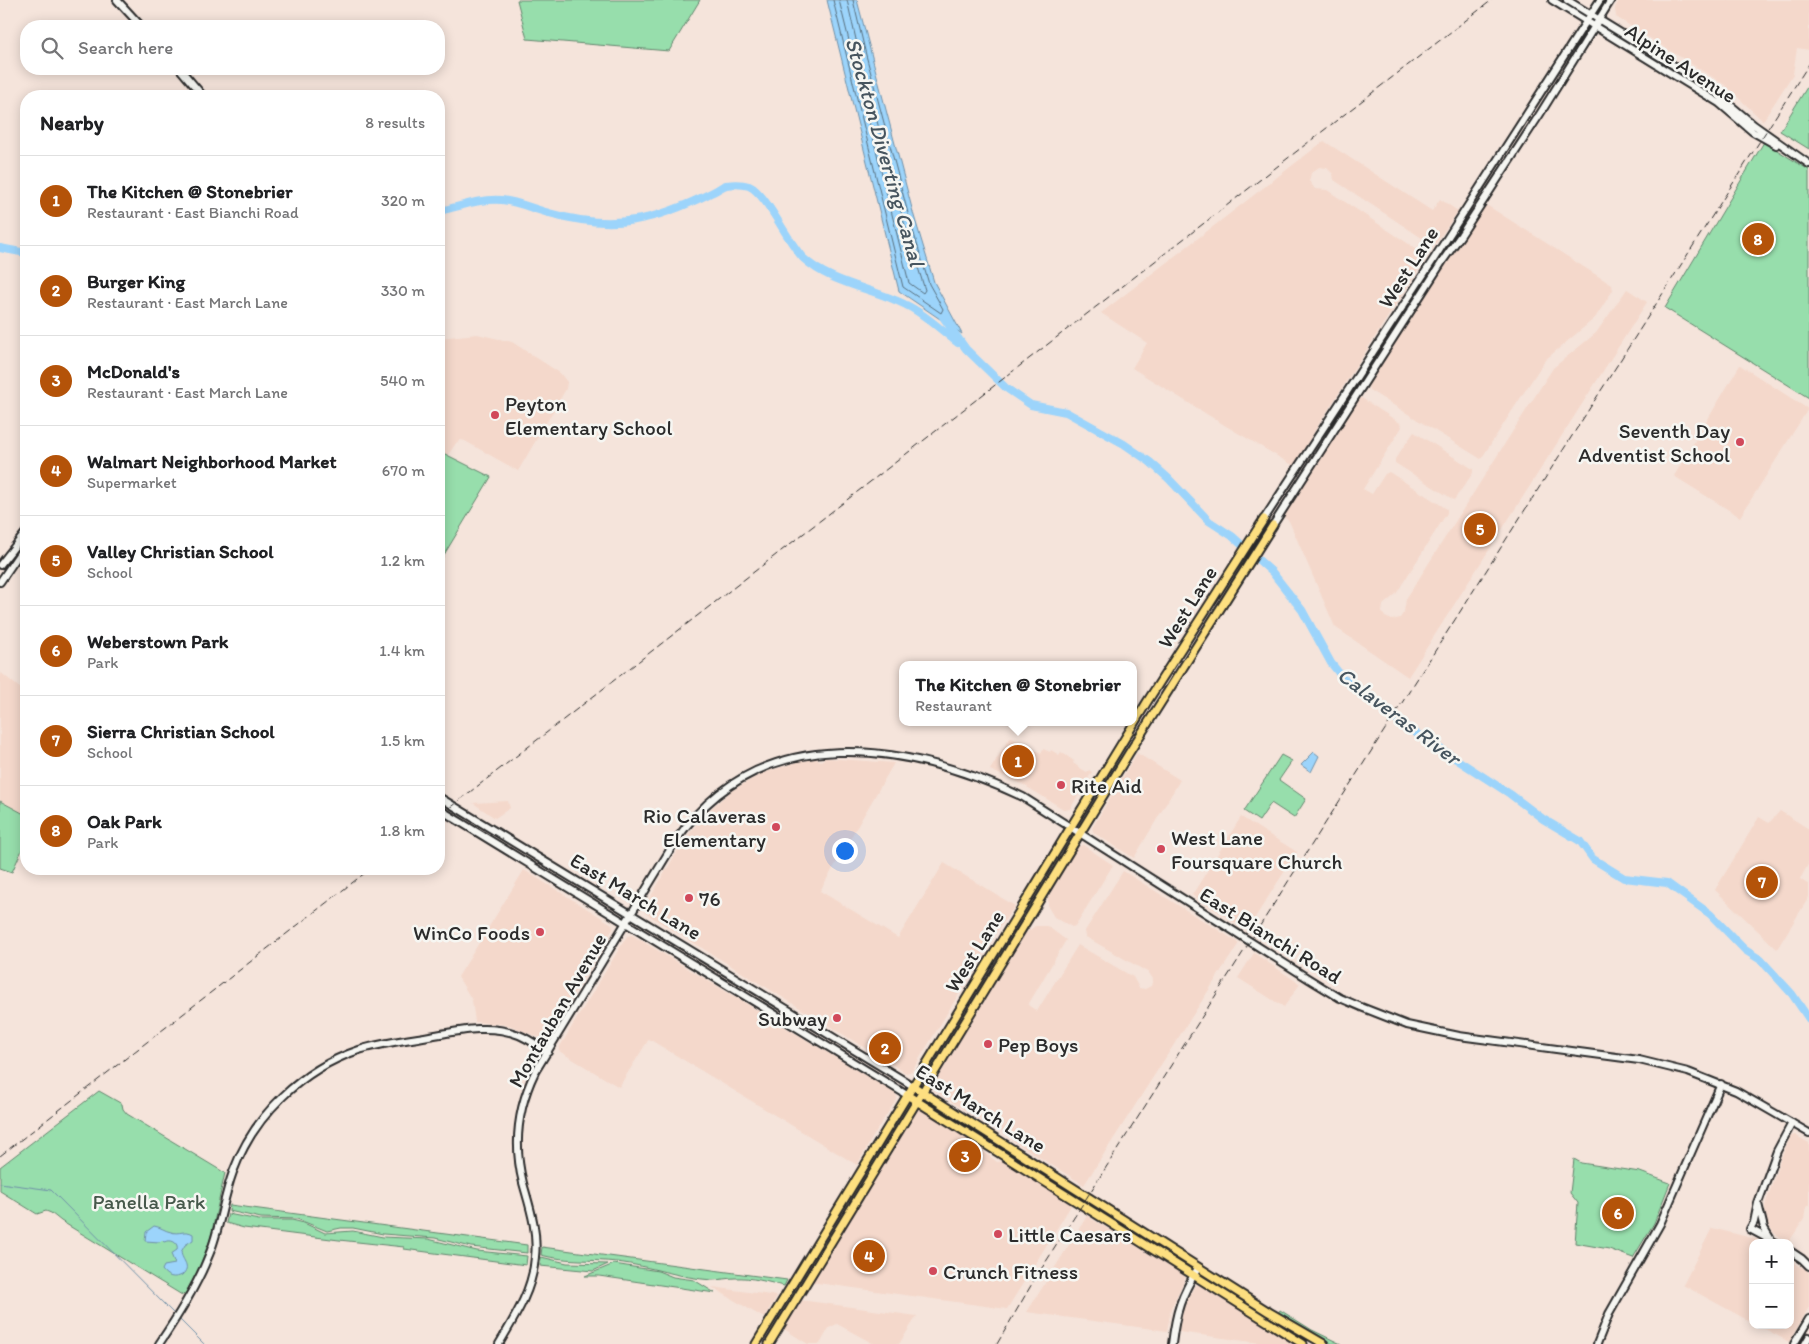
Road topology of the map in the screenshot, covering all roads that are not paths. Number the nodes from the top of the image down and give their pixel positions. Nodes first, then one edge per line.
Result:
1 (117, 0) edge
2 (1552, 0) edge
3 (1567, 0) edge
4 (1600, 0) edge
5 (1611, 0) edge
6 (1591, 14) junction
7 (135, 20) edge
8 (1599, 20) junction
9 (1586, 22) junction
10 (1594, 27) junction
11 (185, 75) edge
12 (198, 90) edge
13 (1793, 154) junction
14 (1809, 164) edge
15 (1321, 433) junction
16 (1312, 463) junction
17 (1297, 469) junction
18 (1293, 494) junction
19 (1264, 519) joint
20 (1273, 525) joint
21 (20, 540) edge
22 (20, 553) edge
23 (0, 565) edge
24 (0, 582) edge
25 (1137, 719) edge
26 (1133, 726) edge
27 (445, 801) edge
28 (445, 813) edge
29 (1072, 827) junction
30 (1081, 833) junction
31 (632, 914) junction
32 (626, 923) junction
33 (548, 1052) junction
34 (1721, 1084) junction
35 (913, 1086) junction
36 (922, 1092) junction
37 (907, 1095) junction
38 (917, 1101) junction
39 (1792, 1123) junction
40 (1809, 1133) edge
41 (1758, 1204) junction
42 (1770, 1239) edge
43 (1772, 1239) edge
44 (1794, 1253) edge
45 (1806, 1260) edge
46 (1809, 1266) edge
47 (1198, 1268) junction
48 (1194, 1276) junction
49 (1809, 1319) edge
50 (1809, 1338) edge
51 (159, 1344) edge
52 (499, 1344) edge
53 (756, 1344) edge
54 (769, 1344) edge
55 (1172, 1344) edge
56 (1303, 1344) edge
57 (1324, 1344) edge
58 (1597, 1344) edge
59 (1794, 1344) edge
60 (1805, 1344) edge

1 - 7 main road
2 - 9 main road, Alpine Avenue
3 - 6 main road, Alpine Avenue
4 - 6 main road, West Lane
5 - 8 main road, West Lane
6 - 8 main road, Alpine Avenue
6 - 9 main road, West Lane
8 - 10 main road, West Lane
8 - 13 main road, Alpine Avenue
9 - 10 main road, Alpine Avenue
9 - 15 main road, West Lane
10 - 13 main road, Alpine Avenue
10 - 16 main road, West Lane
11 - 12 main road
13 - 14 main road, Alpine Avenue
15 - 16 main road
15 - 17 main road, West Lane
16 - 18 main road, West Lane
17 - 18 main road
17 - 19 main road, West Lane
18 - 20 main road, West Lane
19 - 25 main road, West Lane
20 - 30 main road, West Lane
21 - 23 main road
22 - 24 main road
26 - 29 main road, West Lane
27 - 31 main road, East March Lane
28 - 32 main road, East March Lane
29 - 30 main road, East Bianchi Road
29 - 31 main road, East Bianchi Road
29 - 35 main road, West Lane
30 - 34 main road, East Bianchi Road
30 - 36 main road, West Lane
31 - 32 main road, East Bianchi Road
31 - 35 main road, East March Lane
32 - 33 main road, Montauban Avenue
32 - 37 main road, East March Lane
33 - 51 main road
33 - 52 main road, Montauban Avenue
34 - 39 main road, East Bianchi Road
34 - 58 main road
35 - 36 main road, East March Lane
35 - 37 main road, West Lane
36 - 38 main road, West Lane
36 - 47 main road, East March Lane
37 - 38 main road, East March Lane
37 - 53 main road, West Lane
38 - 48 main road, East March Lane
38 - 54 main road, West Lane
39 - 40 main road, East Bianchi Road
39 - 41 main road
41 - 42 main road
41 - 43 main road
44 - 45 main road
45 - 46 main road
47 - 48 main road
47 - 57 main road, East March Lane
48 - 55 main road
48 - 56 main road, East March Lane
49 - 59 main road
50 - 60 main road

